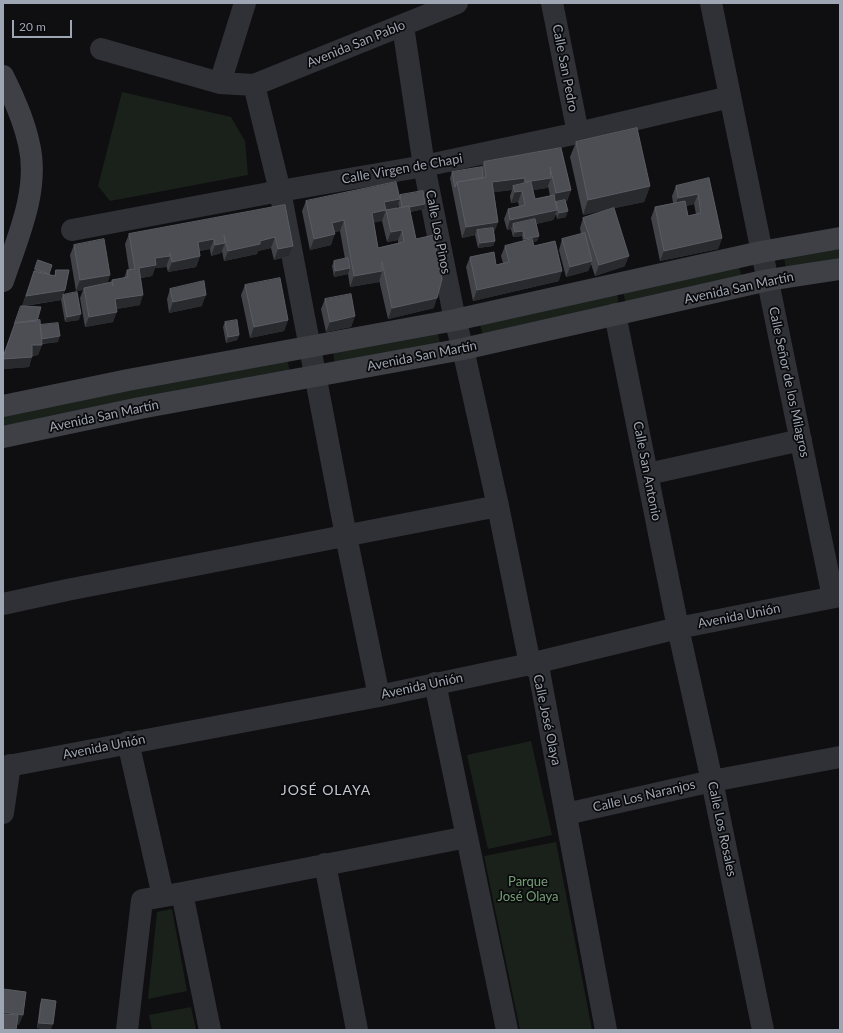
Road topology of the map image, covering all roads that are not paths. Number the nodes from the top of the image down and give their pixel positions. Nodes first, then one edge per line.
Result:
1 (245, 3) edge
2 (552, 3) edge
3 (711, 3) edge
4 (445, 5) edge
5 (403, 26) junction
6 (101, 49) dead end
7 (3, 76) edge
8 (220, 83) junction
9 (254, 85) junction
10 (730, 97) junction
11 (578, 133) junction
12 (424, 166) junction
13 (280, 191) junction
14 (72, 230) dead end
15 (840, 238) edge
16 (761, 252) junction
17 (840, 269) edge
18 (768, 280) junction
19 (3, 281) edge
20 (615, 314) junction
21 (455, 320) junction
22 (310, 347) junction
23 (464, 349) junction
24 (316, 375) junction
25 (3, 406) edge
26 (3, 437) edge
27 (802, 440) junction
28 (648, 474) junction
29 (498, 506) junction
30 (346, 536) junction
31 (837, 597) edge
32 (3, 604) edge
33 (678, 628) junction
34 (530, 664) junction
35 (435, 683) junction
36 (379, 696) junction
37 (128, 742) junction
38 (840, 757) edge
39 (7, 766) edge
40 (712, 781) junction
41 (3, 813) edge
42 (566, 814) junction
43 (467, 837) junction
44 (325, 864) junction
45 (172, 895) junction
46 (127, 1030) edge
47 (210, 1030) edge
48 (357, 1030) edge
49 (507, 1030) edge
50 (606, 1030) edge
51 (763, 1030) edge

1 - 8 street
2 - 11 street, Calle San Pedro
3 - 10 street, Calle Señor de los Milagros
4 - 5 street, Avenida San Pablo
5 - 9 street, Avenida San Pablo
5 - 12 street, Calle Los Pinos
6 - 8 street
7 - 19 main road
8 - 9 street
9 - 13 street
10 - 11 street, Calle Virgen de Chapi
10 - 16 street, Calle Señor de los Milagros
11 - 12 street, Calle Virgen de Chapi
12 - 13 street, Calle Virgen de Chapi
12 - 21 street, Calle Los Pinos
13 - 14 street, Calle Virgen de Chapi
13 - 22 street
15 - 16 main road
16 - 18 street, Calle Señor de los Milagros
16 - 21 main road
17 - 18 main road, Avenida San Martín
18 - 20 main road, Avenida San Martín
18 - 27 street, Calle Señor de los Milagros
20 - 23 main road, Avenida San Martín
20 - 28 street, Calle San Antonio
21 - 22 main road
21 - 23 street, Calle José Olaya
22 - 24 street
22 - 25 main road
23 - 24 main road, Avenida San Martín
23 - 29 street, Calle José Olaya
24 - 26 main road, Avenida San Martín
24 - 30 street
27 - 28 street
27 - 31 street, Calle Señor de los Milagros
28 - 33 street, Calle San Antonio
29 - 30 street
29 - 34 street, Calle José Olaya
30 - 32 street
30 - 36 street
31 - 33 street, Avenida Unión
33 - 34 street, Avenida Unión
33 - 40 street, Calle Los Rosales
34 - 35 street, Avenida Unión
34 - 42 street, Calle José Olaya
35 - 36 street, Avenida Unión
35 - 43 street
36 - 37 street, Avenida Unión
37 - 39 street, Avenida Unión
37 - 45 street
38 - 40 street, Calle Los Naranjos
39 - 41 street
40 - 42 street, Calle Los Naranjos
40 - 51 street, Calle Los Rosales
42 - 50 street, Calle José Olaya
43 - 44 street
43 - 49 street
44 - 45 street
44 - 48 street
45 - 46 street
45 - 47 street

